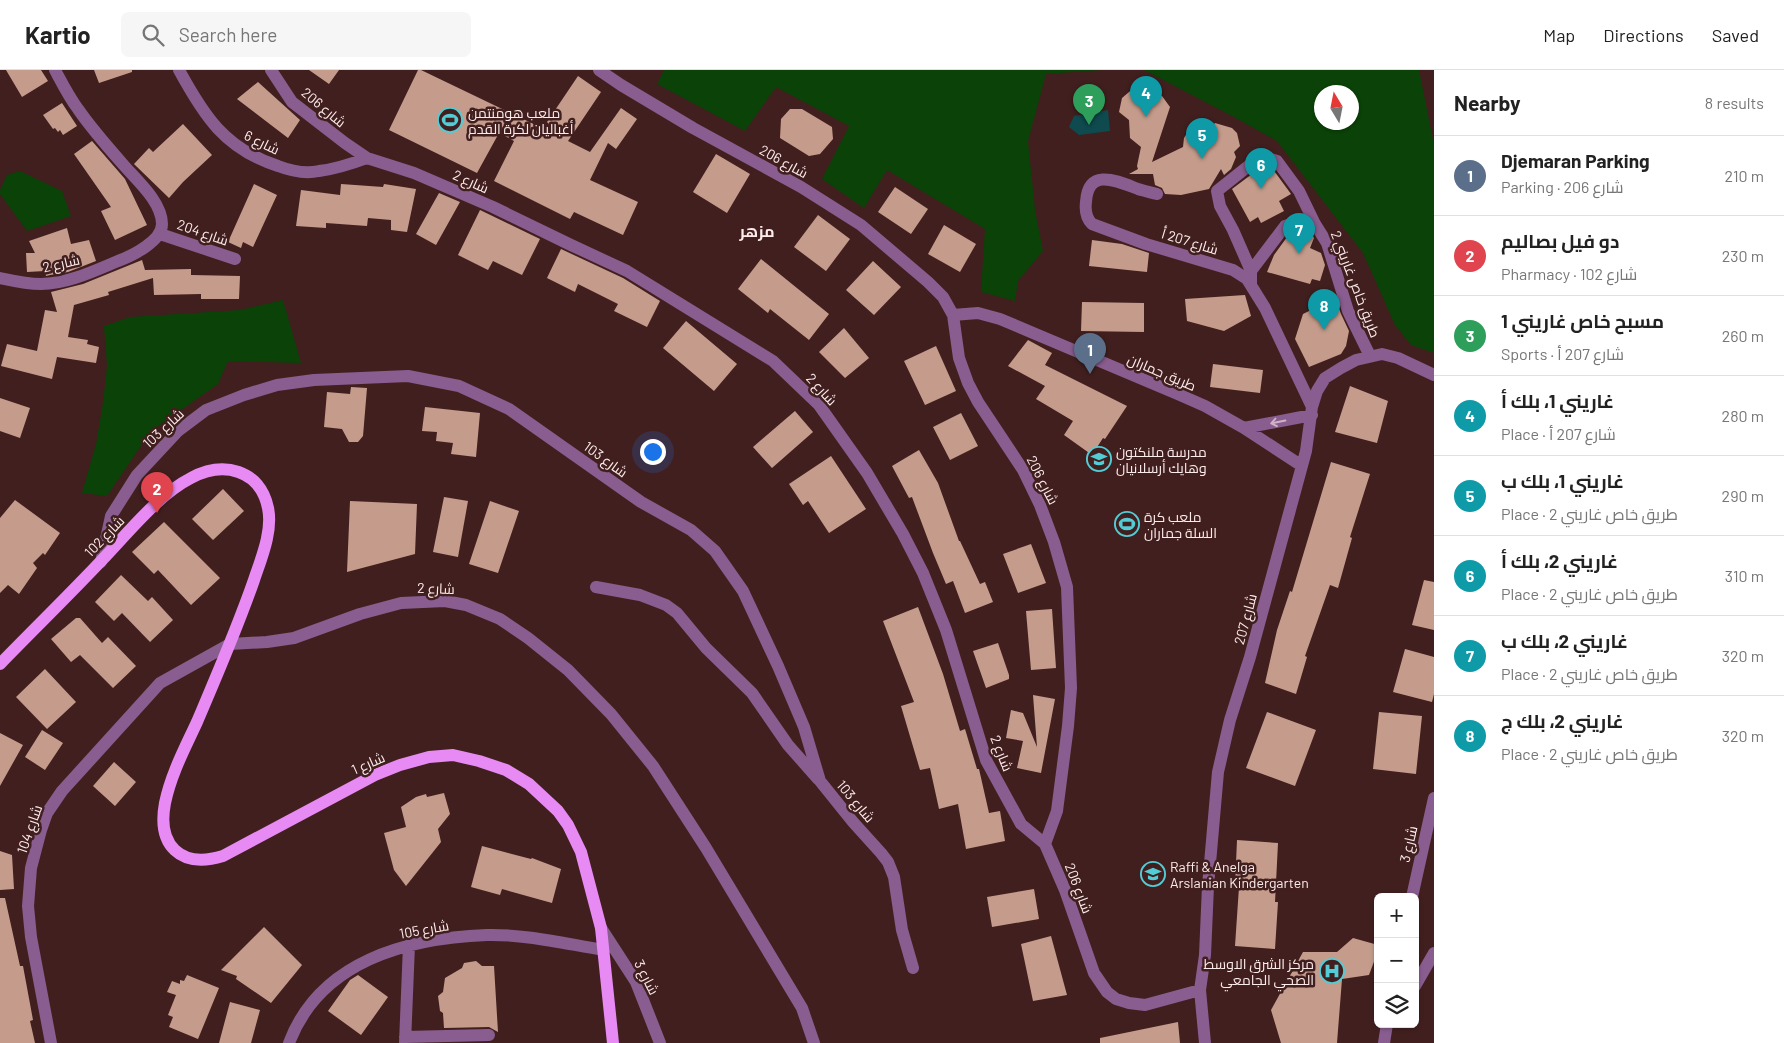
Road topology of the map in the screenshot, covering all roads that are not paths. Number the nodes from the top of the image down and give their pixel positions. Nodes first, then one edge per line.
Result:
1 (55, 70) edge
2 (179, 70) edge
3 (271, 70) edge
4 (599, 70) edge
5 (367, 158) junction
6 (1157, 194) dead end
7 (1315, 224) junction
8 (160, 234) junction
9 (235, 259) dead end
10 (1251, 277) junction
11 (0, 278) edge
12 (953, 315) junction
13 (1370, 356) junction
14 (1434, 375) edge
15 (1312, 411) junction
16 (1244, 428) junction
17 (1302, 466) junction
18 (101, 562) junction
19 (596, 586) dead end
20 (230, 644) junction
21 (0, 664) edge
22 (820, 781) junction
23 (1434, 798) edge
24 (1046, 844) junction
25 (1413, 893) edge
26 (601, 928) junction
27 (409, 945) junction
28 (604, 950) junction
29 (1434, 953) edge
30 (913, 968) dead end
31 (1417, 983) edge
32 (1200, 990) junction
33 (1386, 1028) edge
34 (489, 1035) dead end
35 (405, 1040) edge
36 (51, 1043) edge
37 (289, 1043) edge
38 (614, 1043) edge
39 (660, 1043) edge
40 (814, 1043) edge
41 (1205, 1043) edge
42 (1384, 1043) edge

1 - 8 street
2 - 5 street, شارع 6
3 - 5 street, شارع 206
4 - 12 street, شارع 206
5 - 24 street, شارع 2
6 - 10 street, شارع 207 أ
7 - 10 street, طريق خاص غاريني 2
7 - 10 street, طريق خاص غاريني 2
7 - 13 street, طريق خاص غاريني 2
8 - 9 street, شارع 204
8 - 11 street, شارع 2
10 - 15 street, شارع 207 أ
12 - 16 street, طريق جماران
12 - 24 street, شارع 206
13 - 14 street, شارع 207
13 - 15 street, شارع 207
15 -> 16 street
15 - 17 street, شارع 207
16 - 17 street, طريق جماران
17 - 32 street, شارع 207
18 - 20 main road, شارع 102
18 - 21 main road, شارع 102
18 - 22 street, شارع 103
19 - 22 street
20 - 26 main road, شارع 1
20 - 36 street, شارع 104
20 - 40 street, شارع 2
22 - 30 street, شارع 103
23 - 25 street, شارع 3
24 - 32 street, شارع 206
26 - 28 main road, شارع 1
26 - 39 street, شارع 3
27 - 28 street, شارع 105
27 - 35 street
27 - 37 street, شارع 105
28 - 38 main road, شارع 1
29 - 31 street
32 - 41 street
33 - 42 street
34 - 35 street

